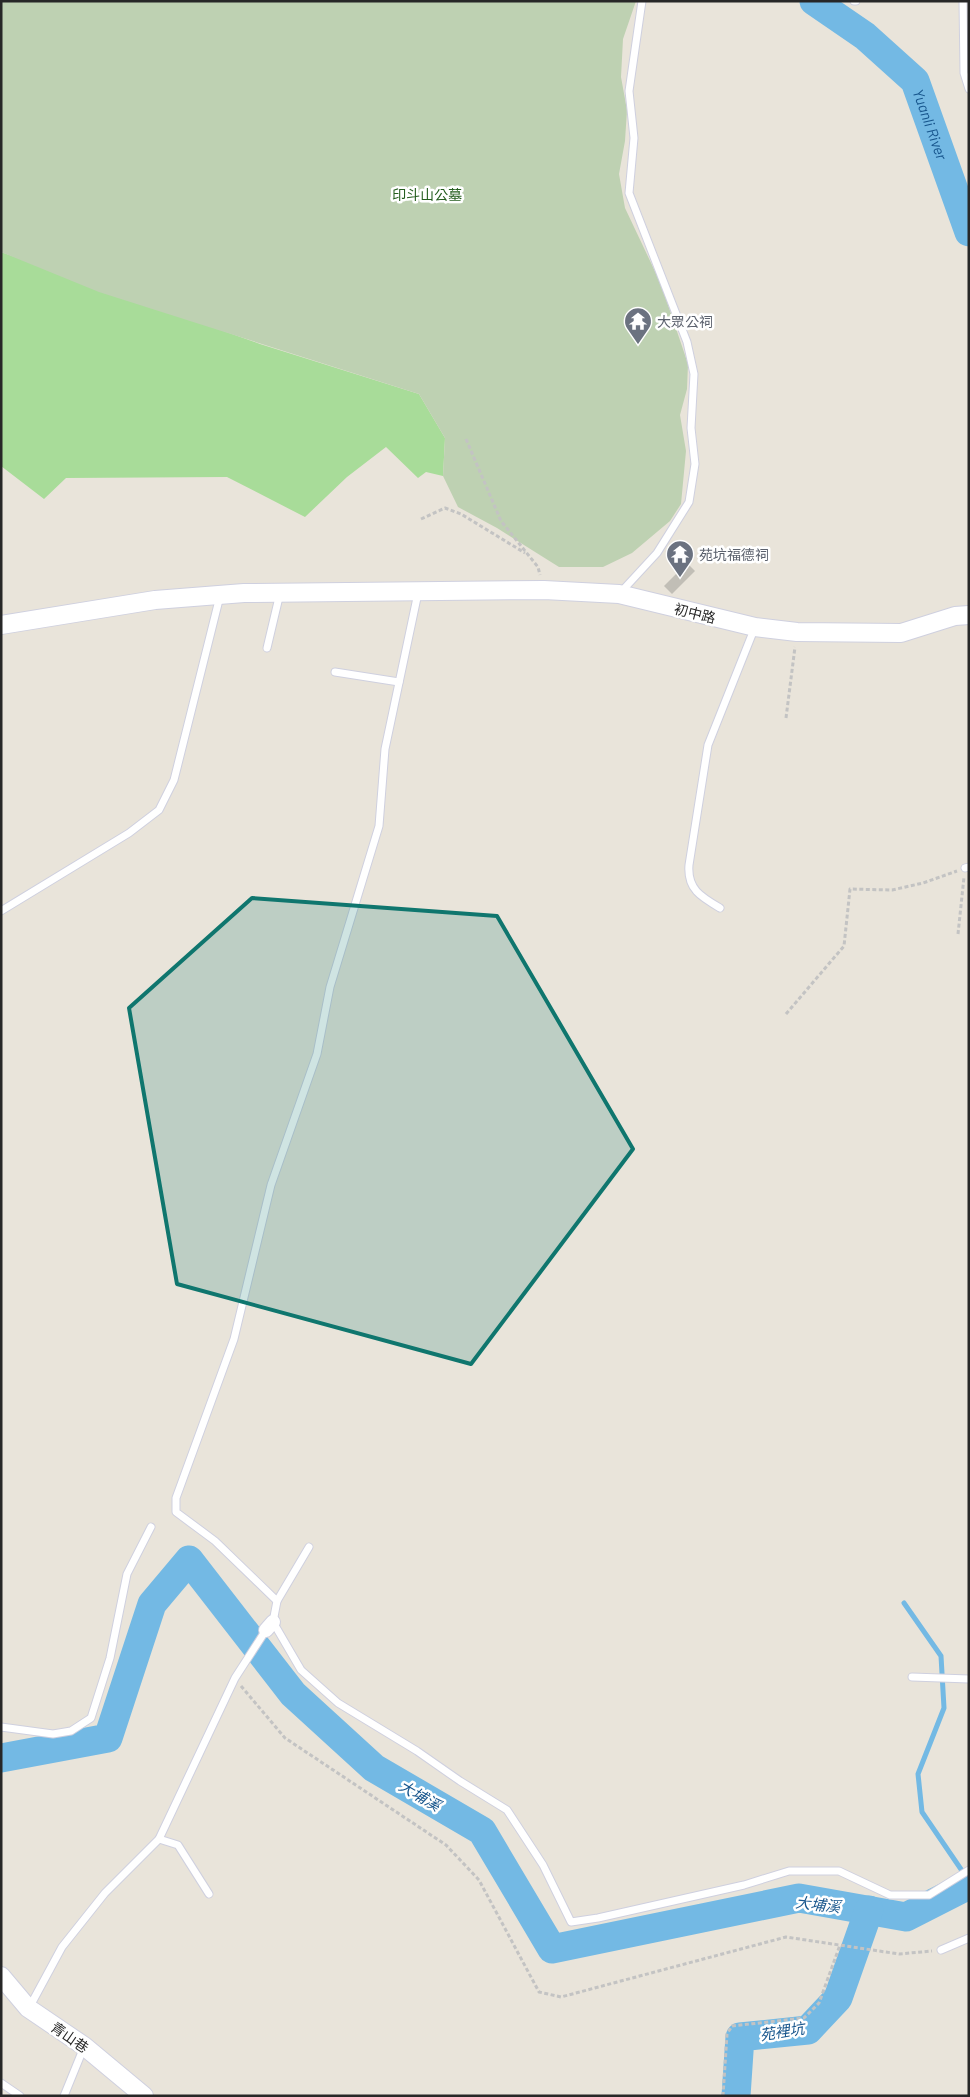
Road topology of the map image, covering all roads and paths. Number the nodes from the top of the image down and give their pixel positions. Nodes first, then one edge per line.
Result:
1 (642, 1) edge
2 (963, 1) edge
3 (969, 89) edge
4 (466, 439) dead end
5 (421, 519) dead end
6 (528, 554) junction
7 (544, 590) junction
8 (280, 593) junction
9 (418, 593) junction
10 (619, 594) junction
11 (220, 596) junction
12 (969, 616) edge
13 (1, 625) edge
14 (755, 627) junction
15 (797, 632) junction
16 (267, 648) dead end
17 (335, 672) dead end
18 (399, 682) junction
19 (786, 718) dead end
20 (967, 868) edge
21 (720, 908) dead end
22 (1, 912) edge
23 (958, 934) dead end
24 (786, 1014) dead end
25 (151, 1527) dead end
26 (309, 1547) dead end
27 (277, 1601) junction
28 (269, 1626) junction
29 (912, 1677) dead end
30 (969, 1679) edge
31 (1, 1727) edge
32 (159, 1839) junction
33 (969, 1870) edge
34 (209, 1894) dead end
35 (969, 1938) edge
36 (840, 1944) dead end
37 (941, 1950) dead end
38 (1, 1976) edge
39 (28, 2008) junction
40 (84, 2046) junction
41 (1, 2083) edge
42 (20, 2096) edge
43 (64, 2096) edge
44 (144, 2096) edge
45 (723, 2096) edge

1 - 10 lane
2 - 3 lane
4 - 6 path
5 - 6 path
6 - 7 path
7 - 9 street, 初中路
7 - 10 street, 初中路
8 - 9 street, 初中路
8 - 11 street, 初中路
8 - 16 lane
9 - 18 lane
10 - 14 street, 初中路
11 - 13 street, 初中路
11 - 22 lane
12 - 15 street, 初中路
14 - 15 street, 初中路
14 - 21 lane
15 - 19 path
17 - 18 lane
18 - 27 lane
20 - 23 path
20 - 24 path
25 - 31 lane
26 - 27 lane
27 - 28 lane
28 - 32 lane
28 - 33 lane
29 - 30 lane
32 - 34 lane
32 - 39 lane
35 - 37 lane
36 - 45 path
38 - 39 street, 青山巷
39 - 40 street, 青山巷
40 - 43 lane
40 - 44 street, 青山巷
41 - 42 lane

